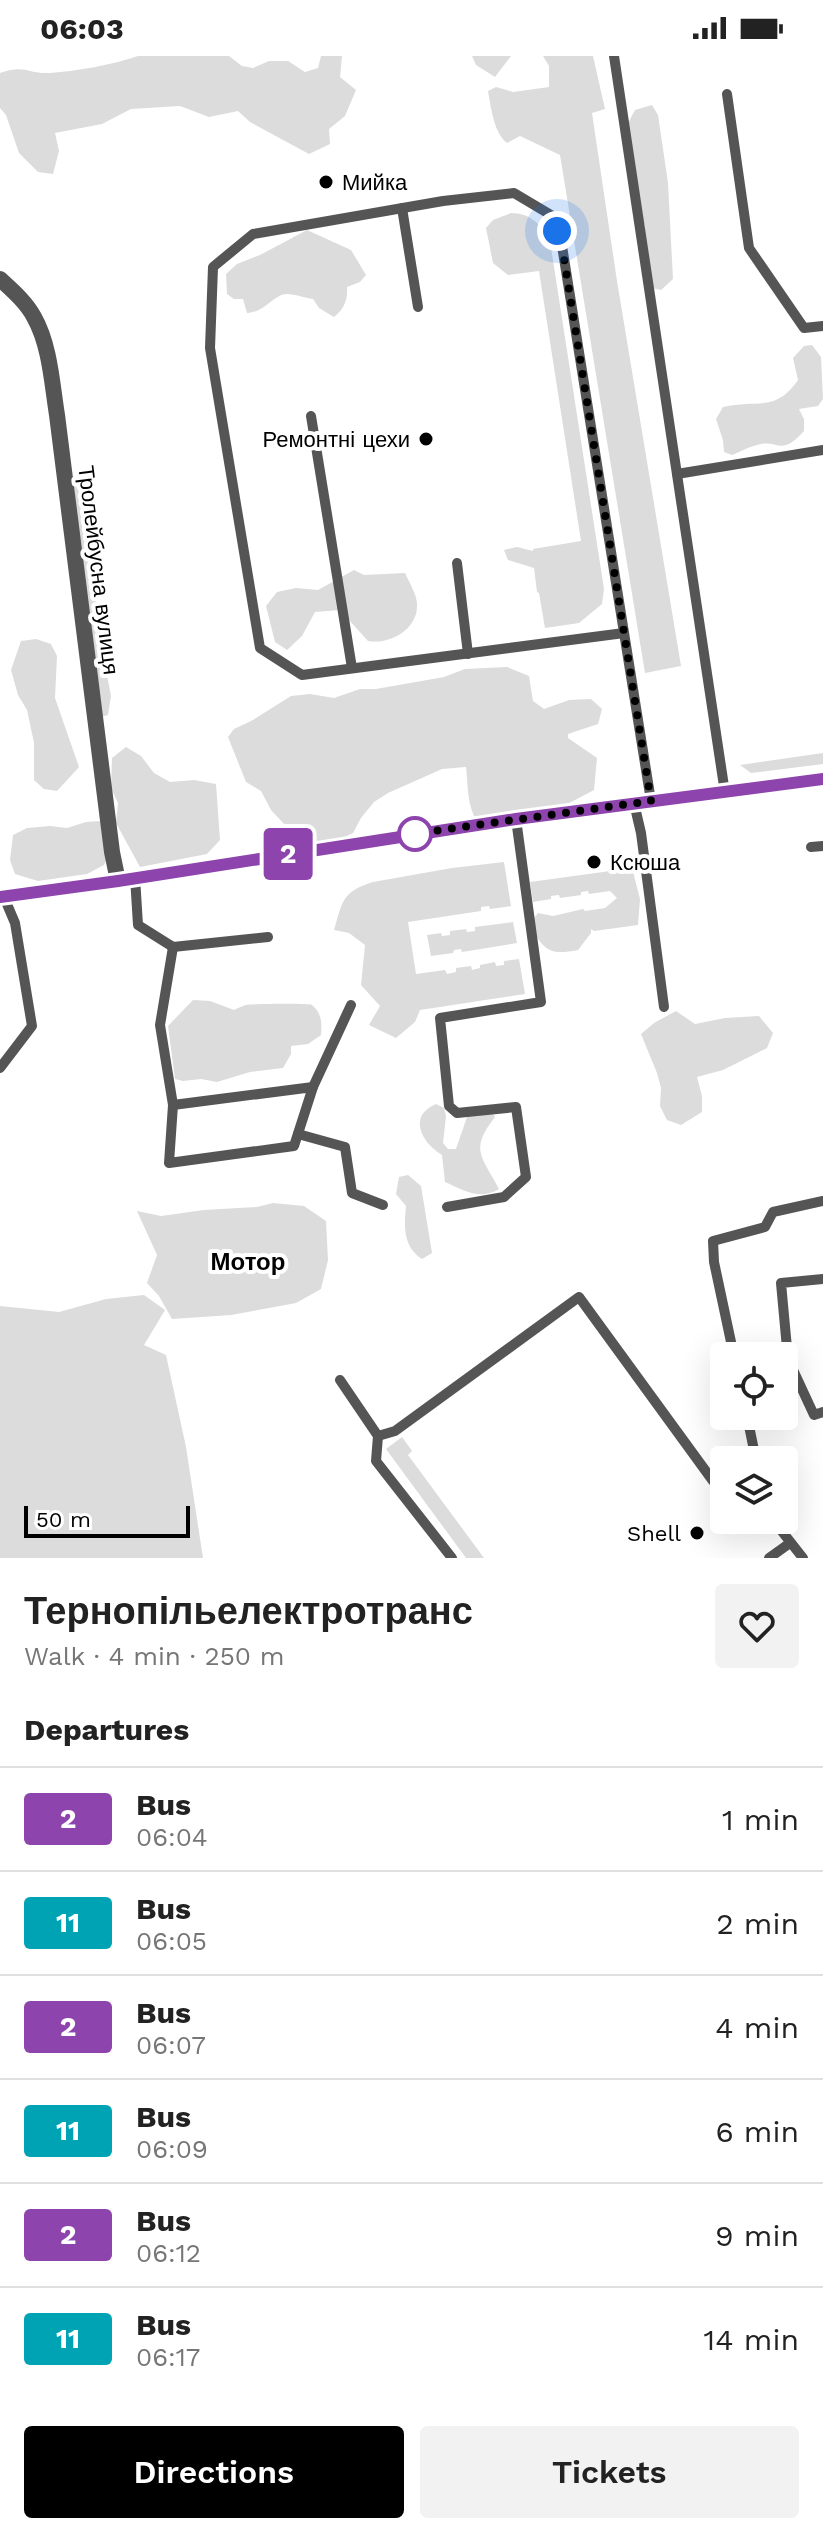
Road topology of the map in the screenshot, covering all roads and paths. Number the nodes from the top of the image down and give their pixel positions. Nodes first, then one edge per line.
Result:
1 (614, 56) edge
2 (727, 94) dead end
3 (402, 208) junction
4 (0, 279) edge
5 (418, 307) dead end
6 (823, 326) edge
7 (311, 416) dead end
8 (823, 450) edge
9 (677, 474) junction
10 (457, 563) dead end
11 (624, 633) junction
12 (468, 654) junction
13 (352, 668) junction
14 (823, 779) edge
15 (725, 793) junction
16 (642, 802) junction
17 (516, 819) junction
18 (823, 846) edge
19 (811, 847) dead end
20 (127, 879) junction
21 (2, 897) edge
22 (268, 937) dead end
23 (173, 947) junction
24 (351, 1005) dead end
25 (664, 1007) dead end
26 (0, 1068) edge
27 (313, 1087) junction
28 (173, 1105) junction
29 (298, 1134) junction
30 (823, 1201) edge
31 (383, 1205) dead end
32 (447, 1207) dead end
33 (823, 1279) edge
34 (731, 1342) edge
35 (340, 1380) dead end
36 (823, 1412) edge
37 (378, 1436) junction
38 (710, 1477) edge
39 (783, 1534) edge
40 (790, 1543) junction
41 (452, 1558) edge
42 (769, 1558) edge
43 (803, 1558) edge

1 - 9 lane
2 - 6 lane
3 - 5 lane
3 - 11 lane
3 - 13 lane
4 - 20 street, Тролейбусна вулиця
7 - 13 lane
8 - 9 lane
9 - 15 lane
10 - 12 lane
11 - 12 lane
11 - 16 lane
12 - 13 lane
14 - 15 street
15 - 16 street
16 - 17 street
16 - 25 lane
17 - 20 street
17 - 32 lane
18 - 19 lane
20 - 21 street
20 - 23 lane
21 - 26 lane
22 - 23 lane
23 - 28 lane
24 - 27 lane
27 - 28 lane
27 - 29 lane
28 - 29 lane
29 - 31 lane
30 - 34 lane
33 - 36 lane
35 - 37 lane
37 - 38 lane
37 - 41 lane
39 - 40 lane
40 - 42 lane
40 - 43 lane

